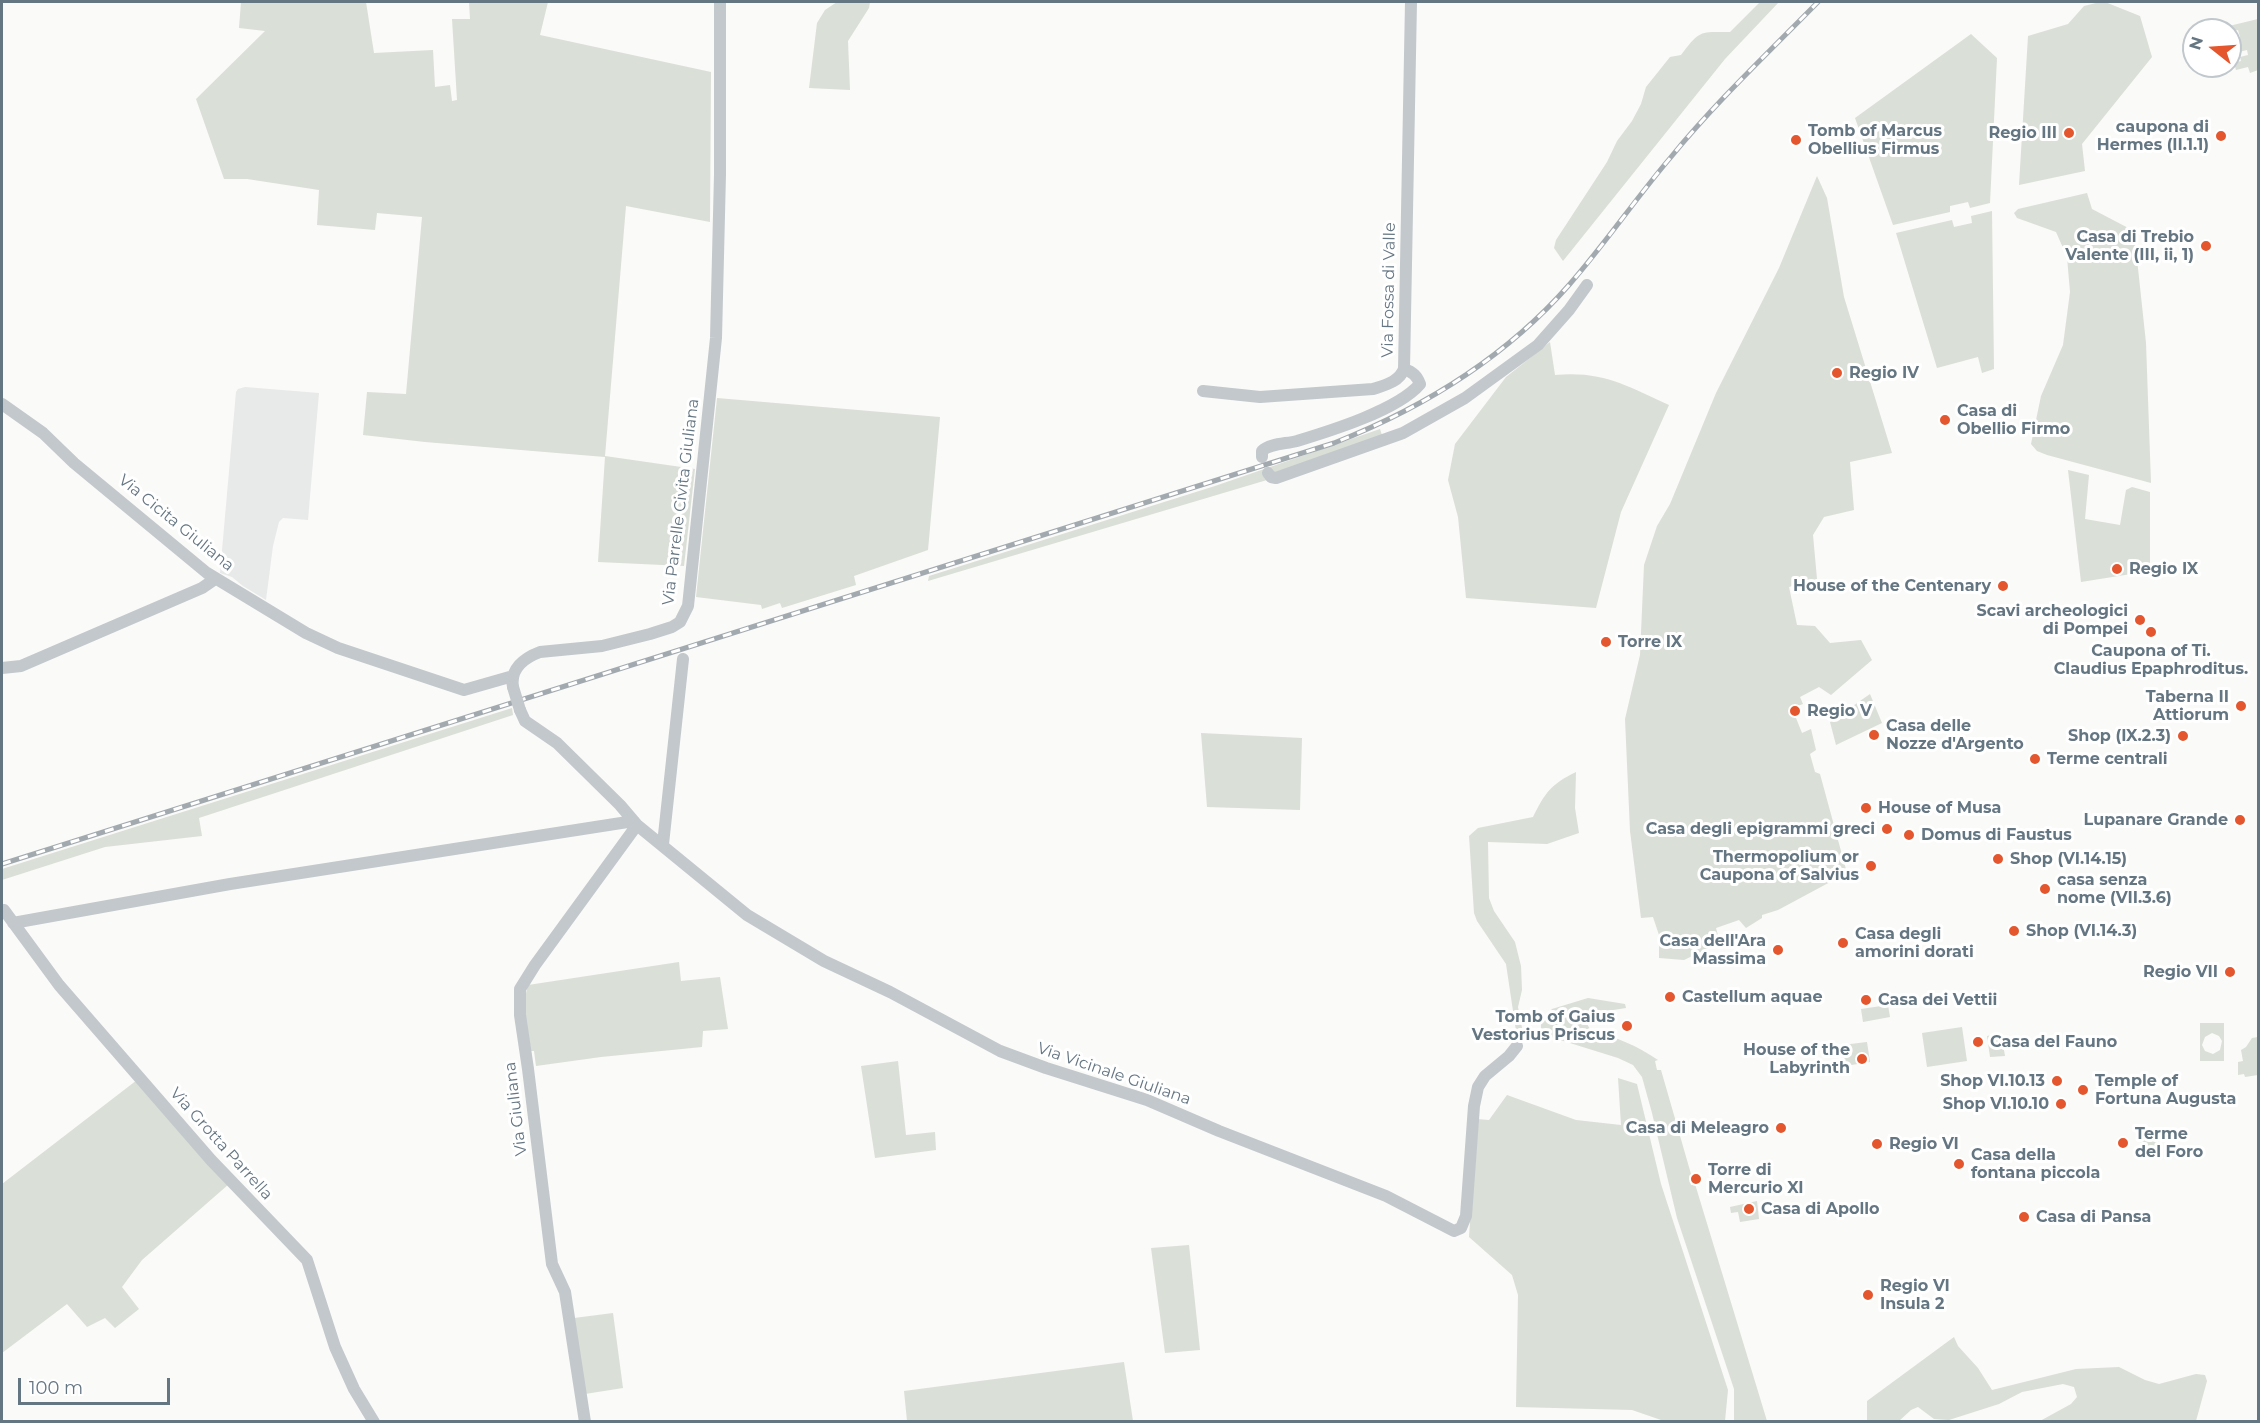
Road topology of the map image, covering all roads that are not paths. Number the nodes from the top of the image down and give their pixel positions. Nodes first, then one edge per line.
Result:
1 (720, 2) edge
2 (1411, 2) edge
3 (1587, 285) dead end
4 (1404, 369) junction
5 (1203, 391) dead end
6 (2, 404) edge
7 (1262, 457) dead end
8 (1268, 473) dead end
9 (215, 579) junction
10 (683, 659) dead end
11 (2, 668) edge
12 (513, 681) junction
13 (636, 823) junction
14 (663, 844) junction
15 (4, 910) dead end
16 (13, 923) junction
17 (1517, 1047) dead end
18 (374, 1422) edge
19 (585, 1422) edge

1 - 12 street, Via Parrelle Civita Giuliana
2 - 4 street, Via Fossa di Valle
3 - 8 street
4 - 5 street, Via Fossa di Valle
4 - 7 street
6 - 9 street, Via Cicita Giuliana
9 - 11 street
9 - 12 street, Via Cicita Giuliana
10 - 14 street
12 - 13 street, bridge
13 - 14 street, Via Vicinale Giuliana
13 - 16 street
13 - 19 street, Via Giuliana
14 - 17 street, Via Vicinale Giuliana
15 - 16 street, Via Grotta Parrella
16 - 18 street, Via Grotta Parrella

